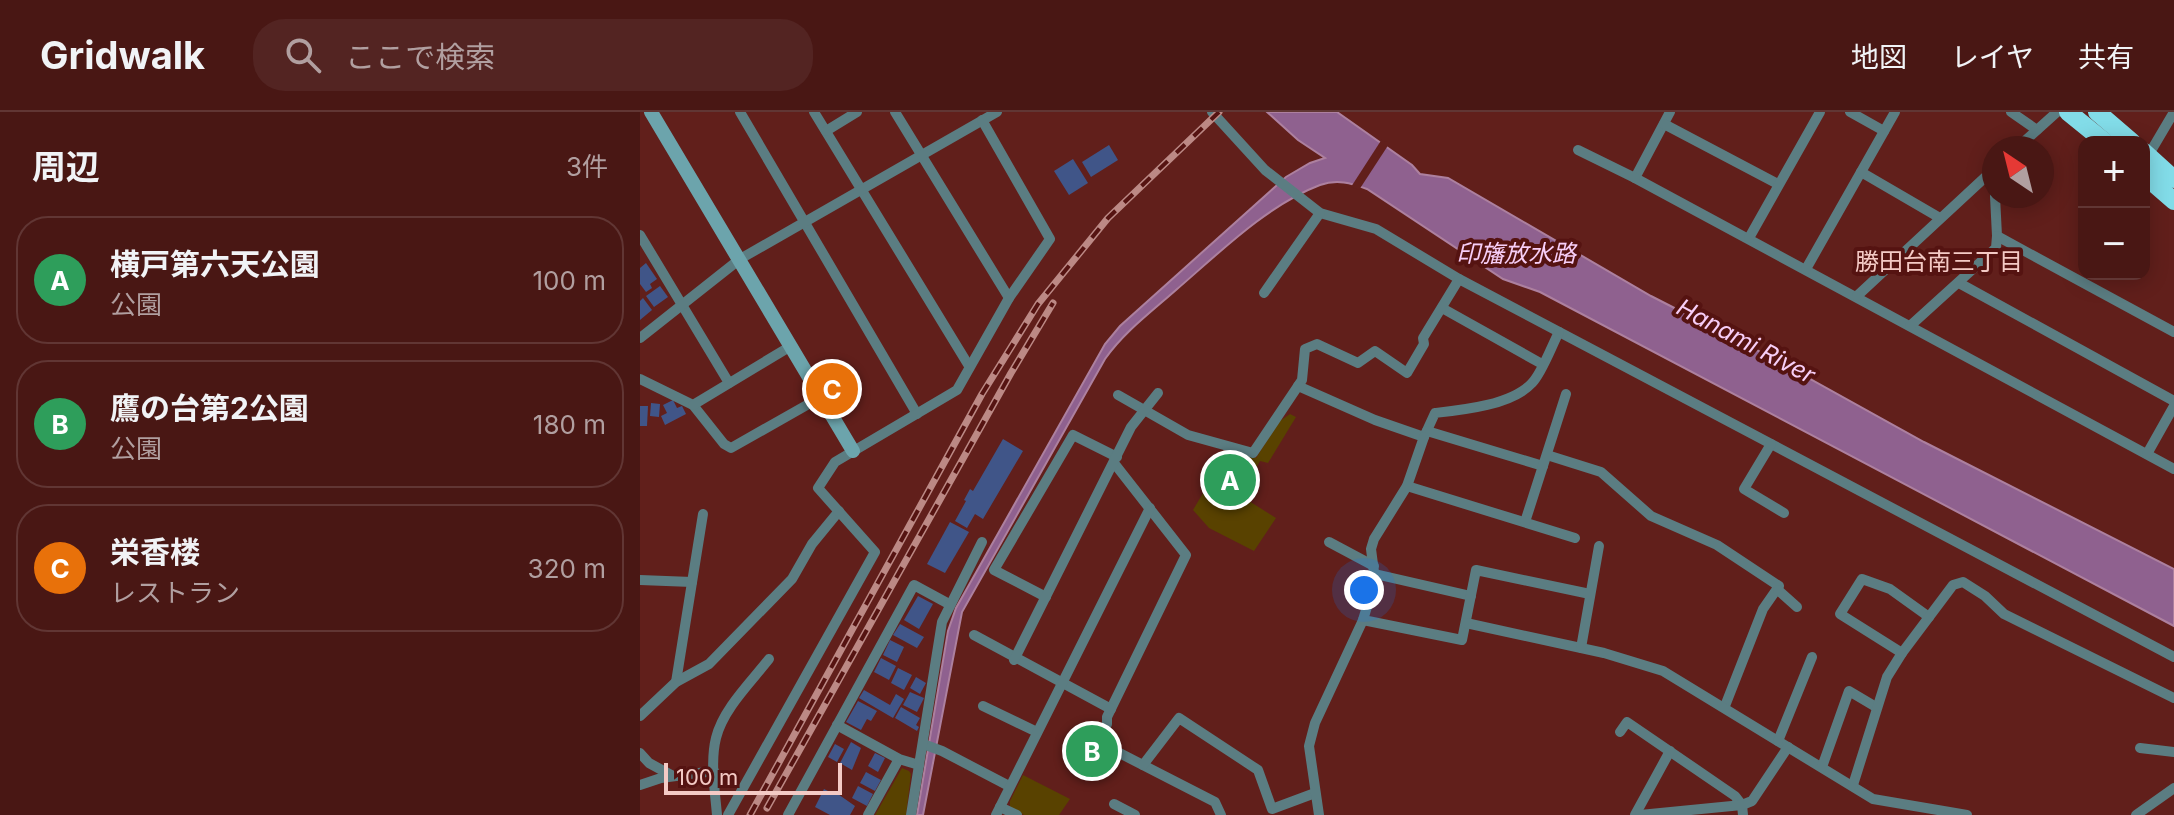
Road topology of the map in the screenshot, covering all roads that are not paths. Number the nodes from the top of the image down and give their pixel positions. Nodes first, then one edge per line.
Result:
1 (651, 112) edge
2 (740, 112) edge
3 (814, 112) edge
4 (857, 112) edge
5 (895, 112) edge
6 (997, 112) edge
7 (1212, 112) edge
8 (1670, 112) edge
9 (1820, 112) edge
10 (1850, 112) edge
11 (1895, 112) edge
12 (2011, 112) edge
13 (2057, 112) edge
14 (2068, 112) edge
15 (2097, 112) edge
16 (2174, 112) edge
17 (982, 120) junction
18 (1664, 124) junction
19 (2037, 130) junction
20 (826, 131) junction
21 (1884, 131) junction
22 (2030, 136) edge
23 (2098, 136) edge
24 (2125, 136) edge
25 (2150, 148) edge
26 (1578, 150) dead end
27 (920, 155) junction
28 (2150, 157) edge
29 (2170, 170) edge
30 (1861, 172) junction
31 (1635, 178) junction
32 (1982, 180) edge
33 (2150, 180) edge
34 (1778, 184) junction
35 (862, 188) junction
36 (2174, 201) edge
37 (1996, 208) edge
38 (1320, 213) junction
39 (1940, 218) junction
40 (804, 221) junction
41 (640, 235) edge
42 (1997, 236) junction
43 (1749, 238) junction
44 (650, 252) junction
45 (740, 259) junction
46 (640, 260) edge
47 (1806, 269) junction
48 (1459, 279) junction
49 (1959, 283) junction
50 (1264, 293) dead end
51 (1857, 296) junction
52 (1009, 298) junction
53 (681, 304) junction
54 (1442, 308) junction
55 (1910, 326) junction
56 (1559, 332) junction
57 (2174, 332) edge
58 (640, 338) edge
59 (791, 346) junction
60 (1542, 364) junction
61 (969, 366) junction
62 (640, 379) edge
63 (729, 383) junction
64 (1298, 386) junction
65 (1158, 393) dead end
66 (1566, 394) dead end
67 (1118, 395) dead end
68 (821, 397) junction
69 (2174, 404) edge
70 (693, 405) junction
71 (1145, 410) junction
72 (917, 414) junction
73 (1425, 434) junction
74 (1771, 444) junction
75 (853, 451) junction
76 (2147, 454) junction
77 (1115, 460) junction
78 (1545, 461) junction
79 (2174, 469) edge
80 (1407, 486) junction
81 (1150, 508) junction
82 (839, 511) junction
83 (1784, 513) dead end
84 (703, 514) dead end
85 (1525, 522) junction
86 (1575, 538) dead end
87 (982, 542) dead end
88 (1329, 542) dead end
89 (1599, 546) dead end
90 (1374, 570) junction
91 (640, 580) edge
92 (692, 582) junction
93 (1778, 590) junction
94 (1590, 594) junction
95 (1471, 596) junction
96 (1046, 597) junction
97 (949, 604) junction
98 (1797, 607) dead end
99 (1929, 617) junction
100 (1363, 620) junction
101 (1466, 623) junction
102 (974, 635) dead end
103 (1581, 648) junction
104 (1902, 653) junction
105 (1812, 657) dead end
106 (2174, 657) edge
107 (769, 659) dead end
108 (1014, 660) junction
109 (676, 682) junction
110 (1062, 683) junction
111 (2174, 698) edge
112 (983, 706) dead end
113 (1725, 706) junction
114 (1876, 707) junction
115 (1111, 709) junction
116 (640, 716) edge
117 (837, 725) junction
118 (1037, 732) junction
119 (1620, 732) dead end
120 (1783, 744) junction
121 (925, 745) junction
122 (2140, 748) dead end
123 (1670, 751) junction
124 (2174, 752) edge
125 (640, 753) edge
126 (899, 759) junction
127 (919, 765) junction
128 (1143, 765) junction
129 (1822, 767) junction
130 (714, 771) junction
131 (673, 776) junction
132 (640, 785) edge
133 (1853, 785) junction
134 (1009, 786) junction
135 (2174, 788) edge
136 (1315, 793) junction
137 (1114, 804) dead end
138 (1743, 810) edge
139 (998, 811) edge
140 (717, 815) edge
141 (728, 815) edge
142 (788, 815) edge
143 (868, 815) edge
144 (911, 815) edge
145 (1017, 815) edge
146 (1135, 815) edge
147 (1221, 815) edge
148 (1319, 815) edge
149 (1637, 815) edge
150 (1967, 815) edge
151 (2136, 815) edge

1 - 45 street
2 - 40 street
3 - 20 street
4 - 20 street
5 - 27 street
6 - 17 street
7 - 38 street
8 - 18 street
9 - 34 street
10 - 21 street
11 - 21 street
12 - 19 street
13 - 19 street
14 - 23 highway
15 - 24 highway
16 - 25 street
17 - 27 street
17 - 52 street
18 - 31 street
18 - 34 street
19 - 22 street
20 - 35 street
21 - 30 street
26 - 31 street
27 - 35 street
27 - 52 street
28 - 29 highway
30 - 39 street
30 - 47 street
31 - 43 street
32 - 39 street
33 - 36 highway
34 - 43 street
35 - 40 street
35 - 61 street
37 - 42 street
38 - 48 street
38 - 50 street
39 - 51 street
40 - 45 street
40 - 72 street
41 - 44 street
42 - 49 street
42 - 57 street
43 - 47 street
44 - 46 street
44 - 53 street
45 - 53 street
45 - 59 street
47 - 51 street
48 - 54 street
48 - 56 street
49 - 55 street
49 - 69 street
51 - 55 street
52 - 61 street
53 - 58 street
53 - 63 street
54 - 60 street
54 - 64 street
55 - 76 street
56 - 60 street
56 - 74 street
59 - 63 street
59 - 68 street
60 - 73 street
61 - 72 street
62 - 70 street
63 - 70 street
64 - 71 street
64 - 73 street
65 - 71 street
66 - 78 street
67 - 71 street
68 - 70 street
68 - 75 street
69 - 76 street
71 - 77 street
72 - 75 street
73 - 78 street
73 - 80 street
74 - 83 street
74 - 106 street
75 - 82 street
76 - 79 street
77 - 81 street
77 - 96 street
77 - 96 street
78 - 85 street
78 - 93 street
80 - 85 street
80 - 90 street
81 - 110 street
81 - 115 street
82 - 109 street
82 - 141 street
84 - 92 street
85 - 86 street
87 - 97 street
88 - 90 street
89 - 94 street
90 - 95 street
90 - 100 street
91 - 92 street
92 - 109 street
93 - 98 street
93 - 113 street
94 - 95 street
94 - 103 street
95 - 101 street
96 - 108 street
97 - 117 street
97 - 121 street
99 - 104 street
99 - 104 street
99 - 111 street
100 - 101 street
100 - 136 street
101 - 103 street
102 - 108 street
103 - 113 street
104 - 114 street
105 - 120 street
107 - 130 street
108 - 110 street
109 - 116 street
110 - 115 street
110 - 118 street
112 - 118 street
113 - 120 street
114 - 129 street
114 - 133 street
115 - 128 street
117 - 126 street
117 - 142 street
118 - 134 street
119 - 123 street
120 - 129 street
120 - 138 street
121 - 127 street
121 - 134 street
122 - 124 street
123 - 138 street
123 - 149 street
125 - 131 street
126 - 127 street
126 - 143 street
127 - 144 street
128 - 136 street
128 - 147 street
129 - 133 street
130 - 131 street
130 - 140 street
131 - 132 street
133 - 150 street
134 - 139 street
135 - 151 street
136 - 148 street
137 - 146 street
138 - 149 street
139 - 145 street

